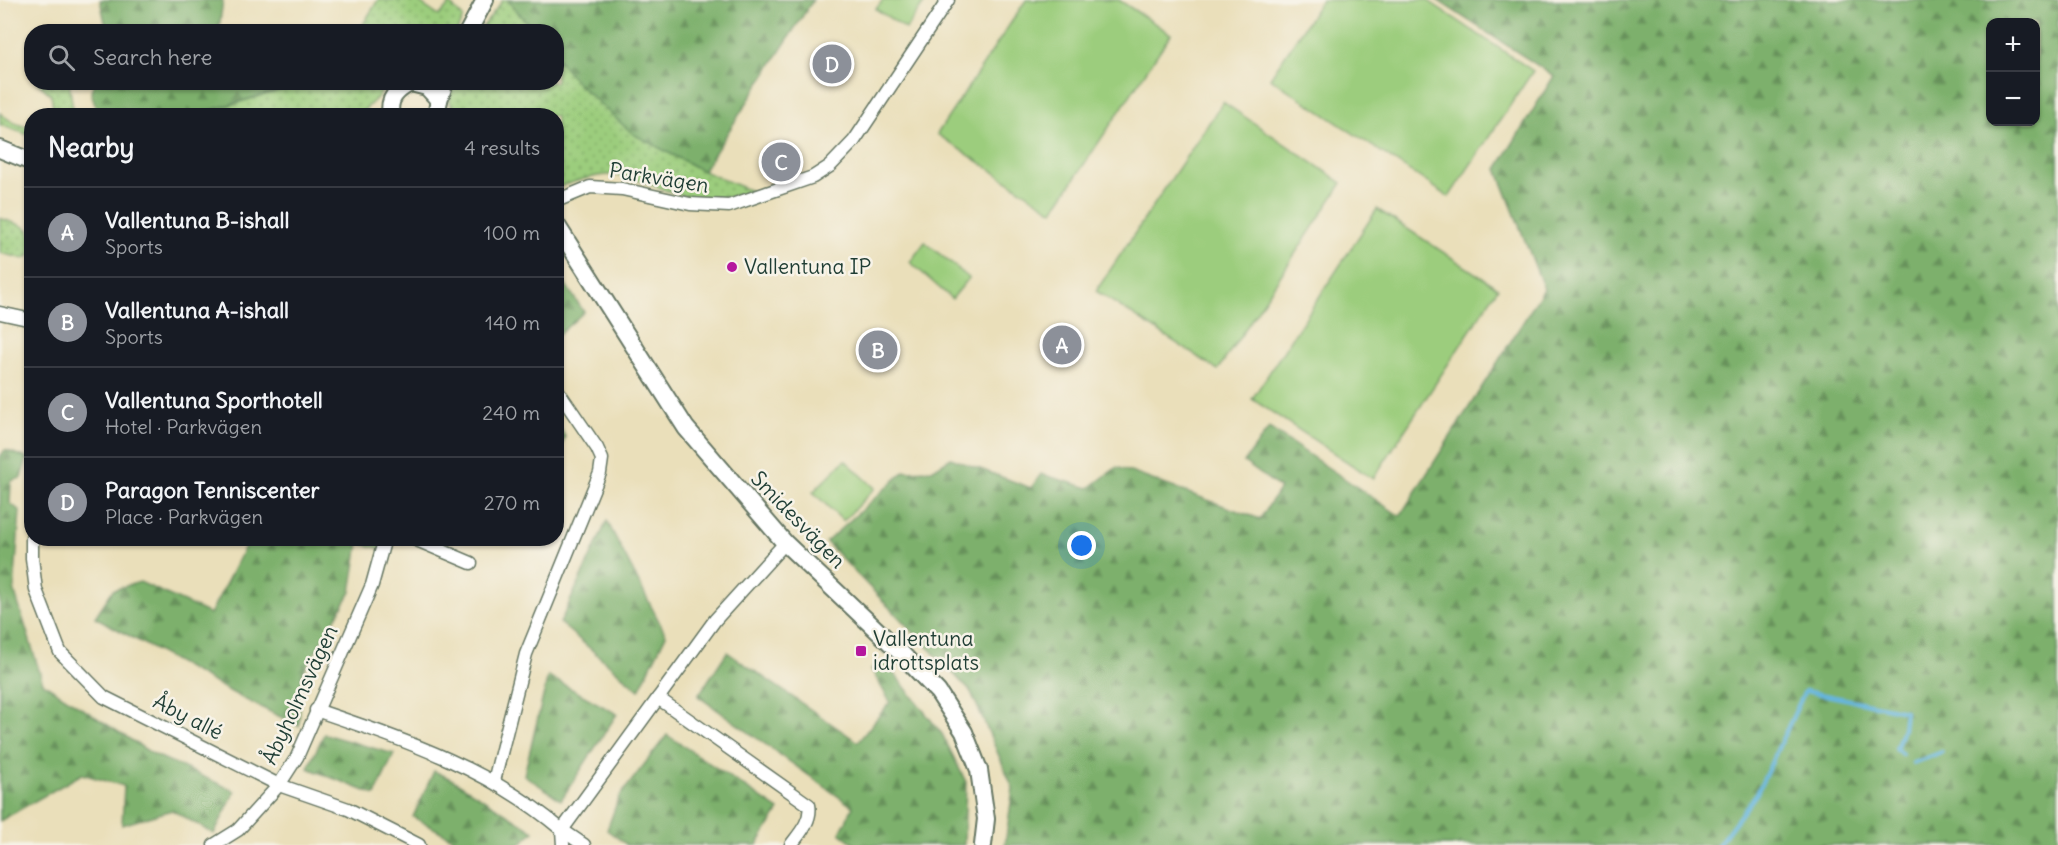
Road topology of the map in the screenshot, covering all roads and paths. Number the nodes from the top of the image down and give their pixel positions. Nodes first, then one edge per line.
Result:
1 (485, 0) edge
2 (948, 0) edge
3 (472, 24) edge
4 (401, 90) edge
5 (428, 90) edge
6 (443, 90) edge
7 (390, 108) edge
8 (437, 108) edge
9 (439, 108) edge
10 (0, 149) edge
11 (24, 159) edge
12 (564, 198) edge
13 (722, 206) junction
14 (730, 218) dead end
15 (564, 237) edge
16 (0, 313) edge
17 (24, 318) edge
18 (564, 400) edge
19 (785, 543) junction
20 (32, 546) edge
21 (383, 546) edge
22 (431, 546) edge
23 (471, 563) dead end
24 (658, 698) junction
25 (316, 710) junction
26 (494, 781) junction
27 (279, 785) junction
28 (562, 830) junction
29 (214, 845) edge
30 (419, 845) edge
31 (563, 845) edge
32 (584, 845) edge
33 (791, 845) edge
34 (983, 845) edge

1 - 3 main road
2 - 13 street, Parkvägen
4 - 7 main road
5 - 8 main road
6 - 9 main road
10 - 11 main road
12 - 13 street, Parkvägen
13 - 14 street, Parkvägen
15 - 19 main road, Smidesvägen
16 - 17 street
18 - 26 street
19 - 24 street
19 - 34 main road, Smidesvägen
20 - 27 street, Åby allé
21 - 25 street, Åbyholmsvägen
22 - 23 street
24 - 28 street
24 - 33 street
25 - 26 street
25 - 27 street, Åbyholmsvägen
26 - 28 street
27 - 29 street, Åbyholmsvägen
27 - 30 street, Åby allé
28 - 31 street
28 - 32 street

